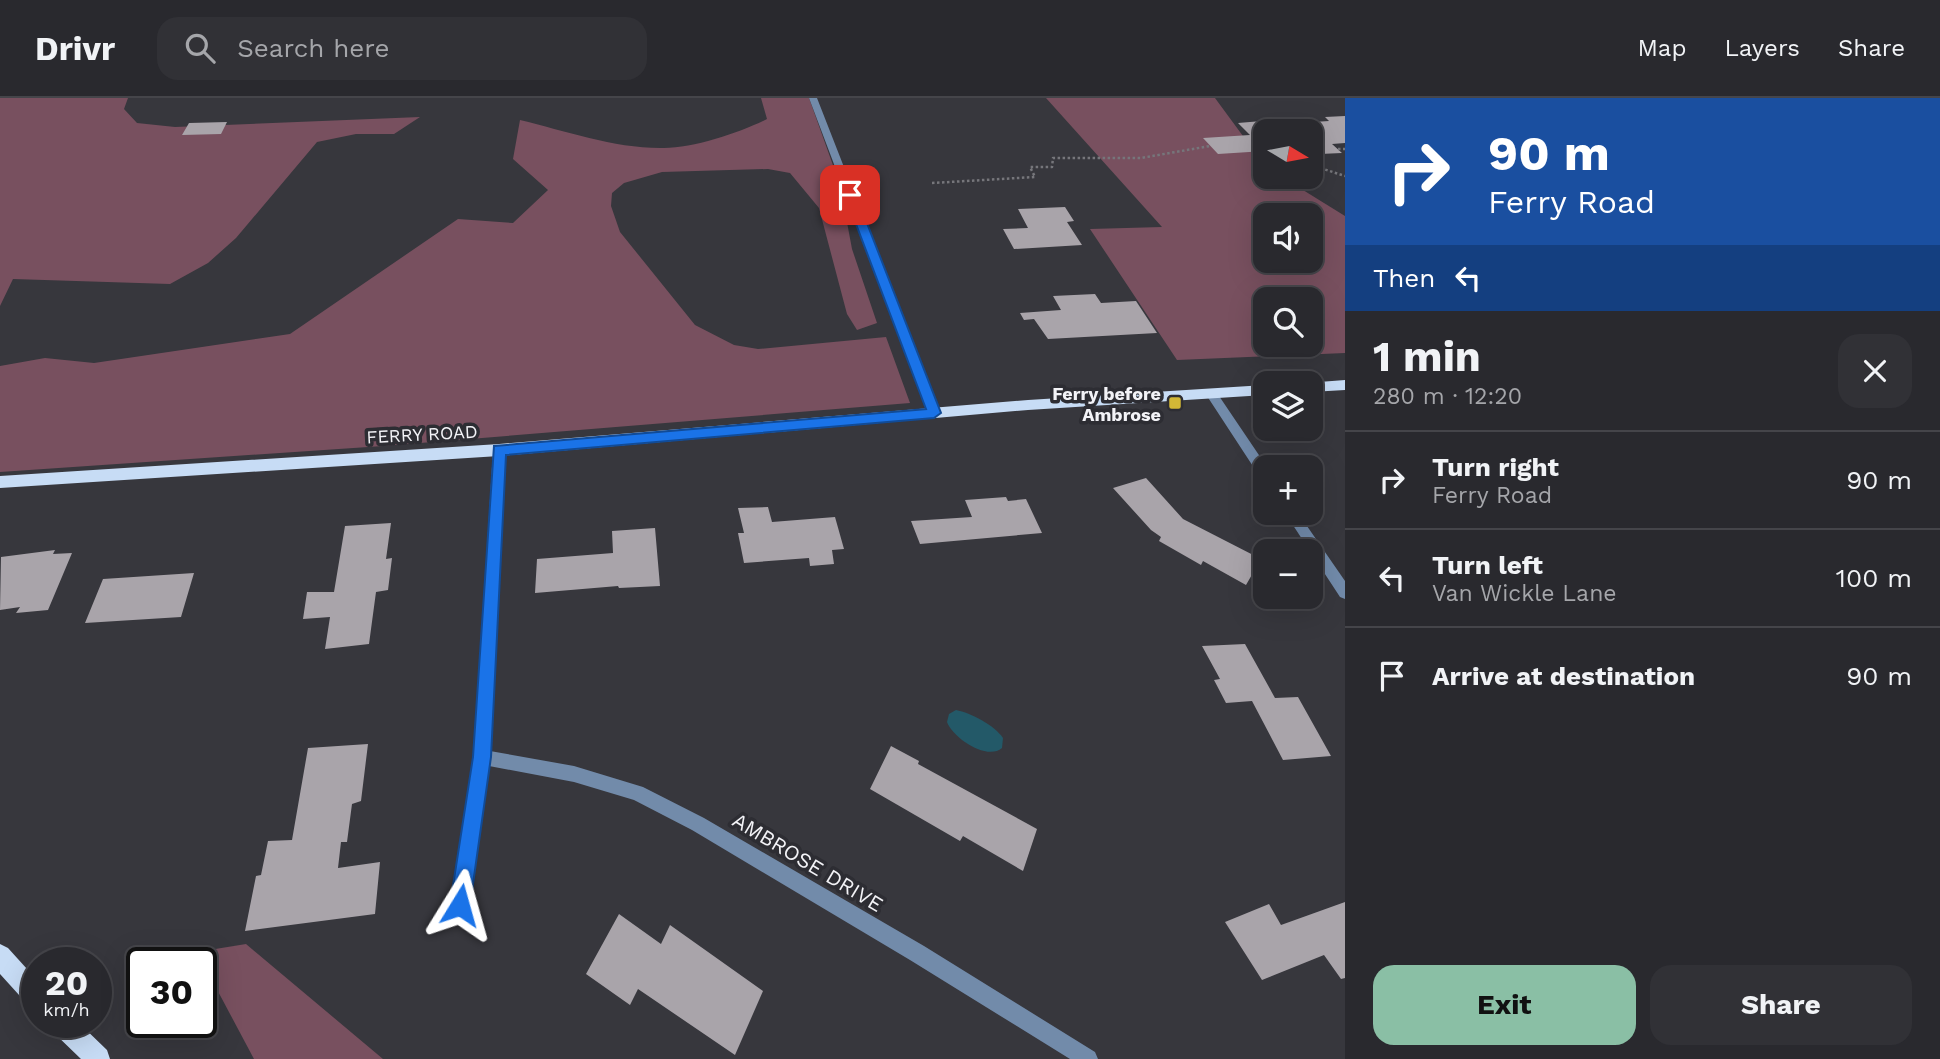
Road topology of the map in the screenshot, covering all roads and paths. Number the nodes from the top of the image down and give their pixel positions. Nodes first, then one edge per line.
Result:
1 (813, 98) edge
2 (1210, 146) dead end
3 (1338, 149) dead end
4 (1345, 149) edge
5 (1323, 169) edge
6 (1345, 176) edge
7 (932, 183) dead end
8 (1345, 384) edge
9 (1323, 386) edge
10 (1253, 391) edge
11 (1211, 393) junction
12 (934, 413) junction
13 (499, 450) junction
14 (1253, 456) edge
15 (0, 482) edge
16 (1299, 525) edge
17 (1345, 593) edge
18 (482, 757) junction
19 (460, 905) dead end
20 (0, 956) edge
21 (0, 967) edge
22 (21, 980) edge
23 (21, 984) edge
24 (77, 1038) edge
25 (97, 1059) edge
26 (1088, 1059) edge

1 - 12 street
2 - 7 path
3 - 4 path
5 - 6 path
8 - 9 main road
10 - 11 main road, FERRY ROAD
11 - 12 main road, FERRY ROAD
11 - 14 street
12 - 13 main road, FERRY ROAD
13 - 15 main road, FERRY ROAD
13 - 18 street
16 - 17 street
18 - 19 street
18 - 26 street, AMBROSE DRIVE
20 - 22 main road
21 - 23 main road
24 - 25 main road

